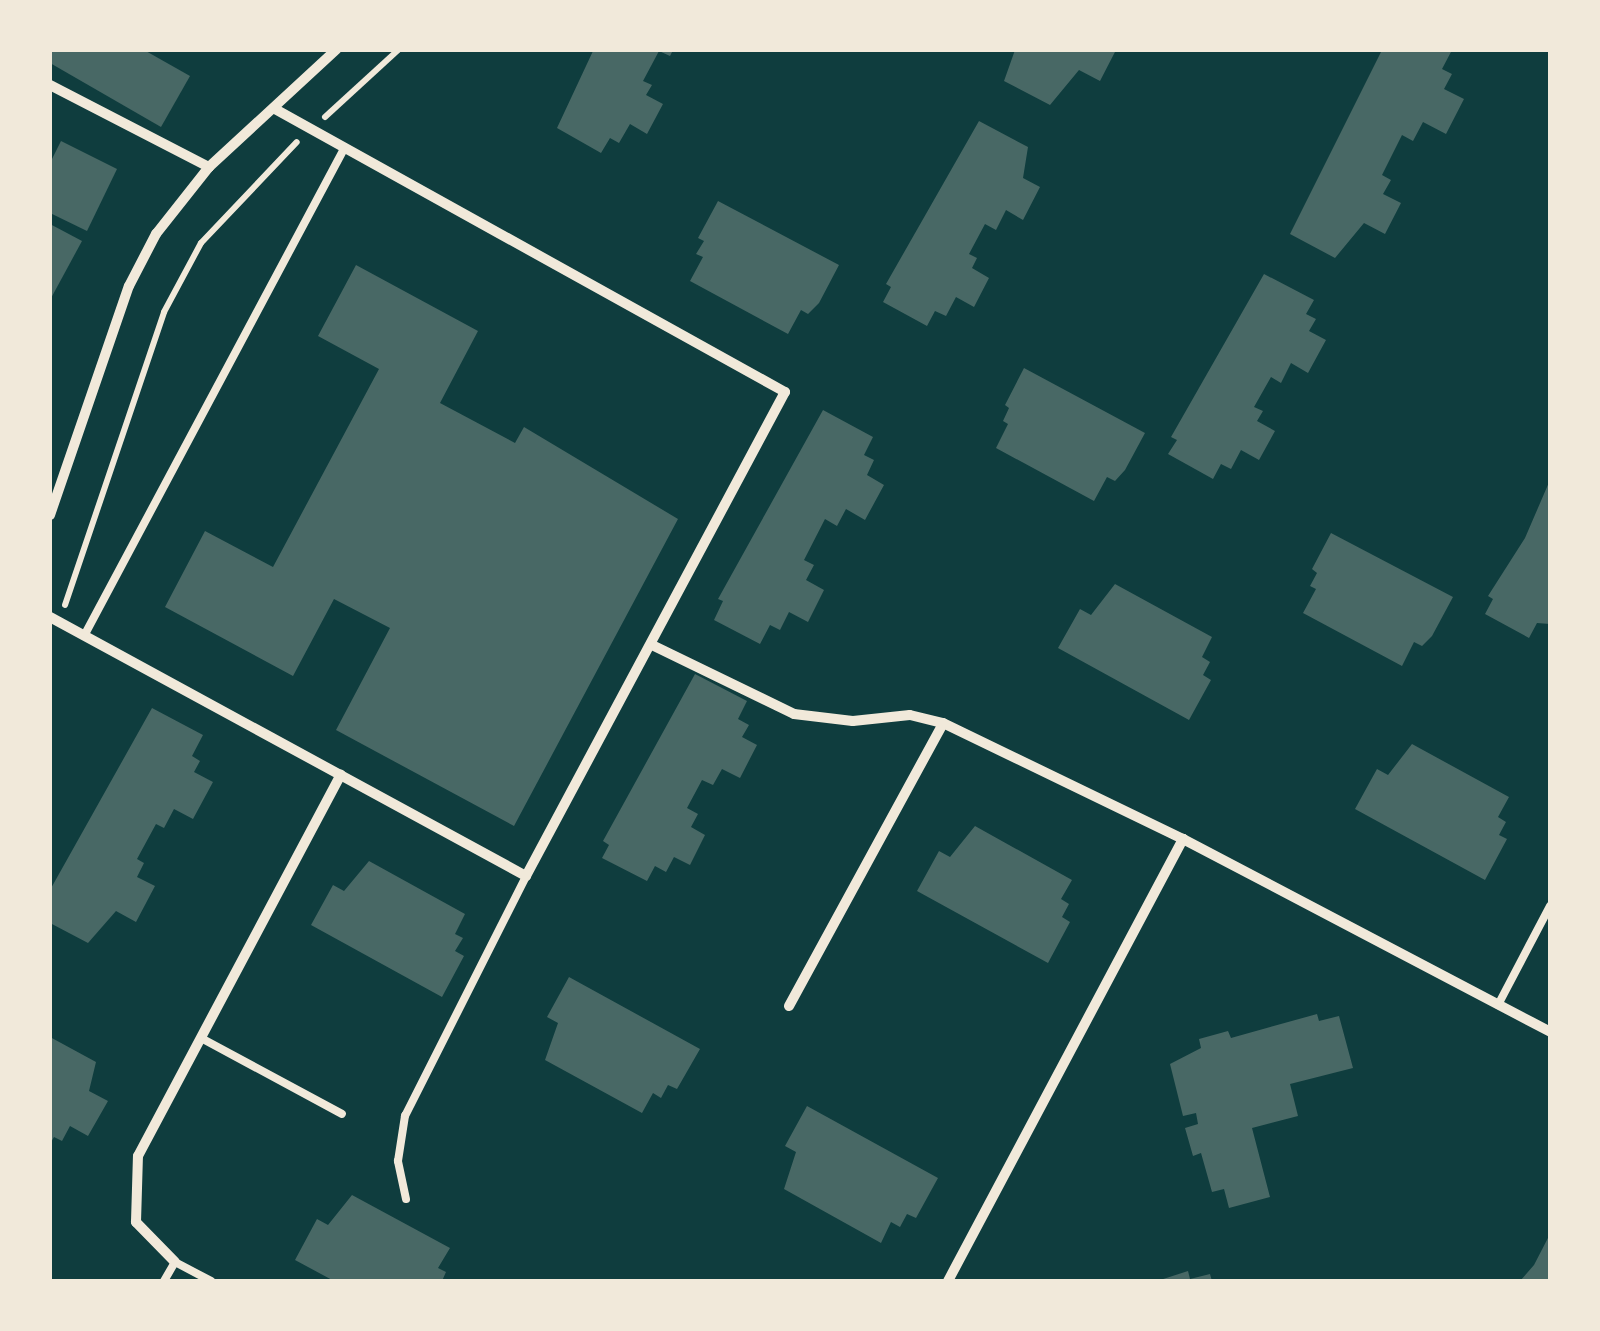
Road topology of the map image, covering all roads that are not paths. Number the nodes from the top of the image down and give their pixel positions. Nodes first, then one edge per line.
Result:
1 (336, 50) edge
2 (50, 85) edge
3 (273, 108) junction
4 (345, 147) junction
5 (209, 167) junction
6 (50, 515) edge
7 (54, 619) edge
8 (84, 636) junction
9 (652, 645) junction
10 (943, 722) junction
11 (341, 775) junction
12 (1183, 839) junction
13 (526, 876) junction
14 (1550, 906) edge
15 (1498, 1005) junction
16 (789, 1006) dead end
17 (1550, 1032) edge
18 (201, 1038) junction
19 (342, 1114) dead end
20 (406, 1199) dead end
21 (174, 1262) junction
22 (164, 1281) edge
23 (211, 1281) edge
24 (948, 1281) edge

1 - 3 street
2 - 5 street
3 - 4 street
3 - 5 street
4 - 8 lane
4 - 9 street
5 - 6 street
7 - 8 street
8 - 11 street
9 - 10 street
9 - 13 street
10 - 12 street
10 - 16 street
11 - 13 street
11 - 18 street
12 - 15 street
12 - 24 street
13 - 20 lane
14 - 15 lane
15 - 17 street
18 - 19 lane
18 - 21 street
21 - 22 lane
21 - 23 lane

